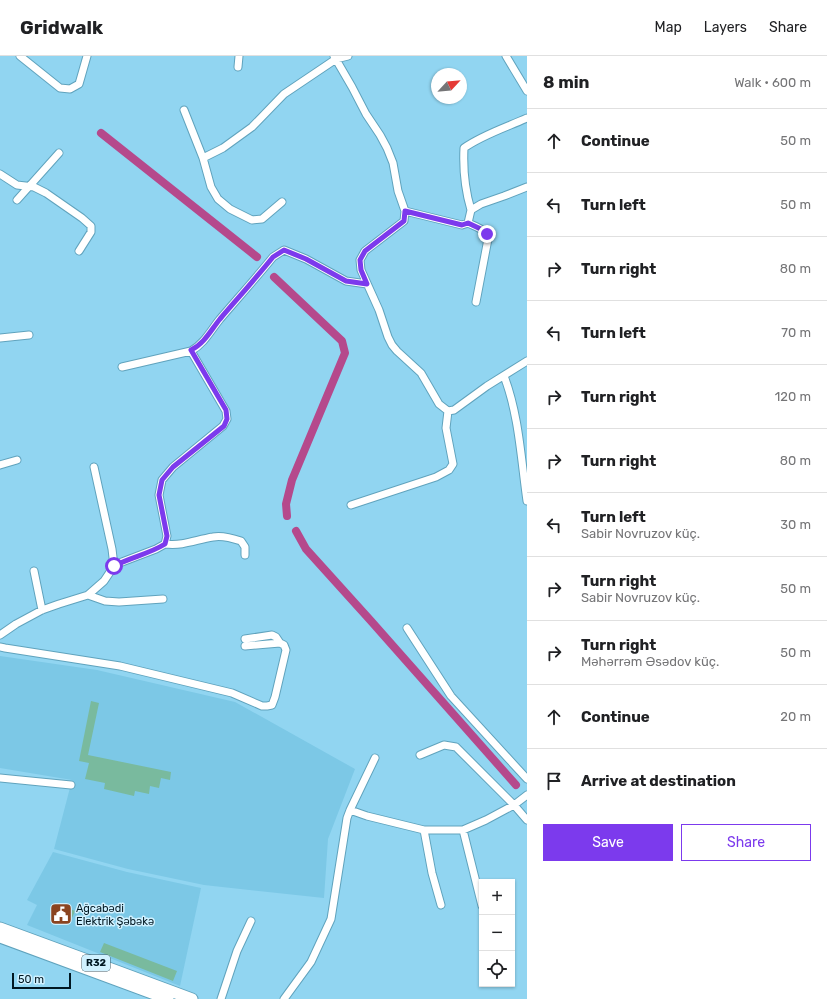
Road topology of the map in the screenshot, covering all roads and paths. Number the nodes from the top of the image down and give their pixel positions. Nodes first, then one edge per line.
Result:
1 (20, 56) edge
2 (87, 56) edge
3 (239, 56) edge
4 (348, 56) edge
5 (506, 56) edge
6 (335, 57) edge
7 (238, 67) dead end
8 (527, 91) edge
9 (184, 110) dead end
10 (527, 118) edge
11 (59, 153) dead end
12 (203, 158) junction
13 (0, 174) edge
14 (30, 187) junction
15 (527, 187) edge
16 (17, 200) dead end
17 (282, 202) dead end
18 (471, 210) junction
19 (405, 211) junction
20 (468, 223) junction
21 (80, 251) dead end
22 (367, 284) junction
23 (476, 302) dead end
24 (29, 335) dead end
25 (0, 338) edge
26 (191, 350) junction
27 (527, 361) edge
28 (122, 367) dead end
29 (504, 376) junction
30 (448, 411) junction
31 (17, 460) dead end
32 (0, 465) edge
33 (94, 467) dead end
34 (527, 501) edge
35 (351, 505) dead end
36 (165, 544) junction
37 (245, 555) dead end
38 (114, 566) junction
39 (34, 571) dead end
40 (88, 594) junction
41 (163, 599) dead end
42 (42, 610) junction
43 (407, 628) dead end
44 (0, 635) edge
45 (245, 643) dead end
46 (0, 647) edge
47 (420, 755) dead end
48 (375, 758) dead end
49 (0, 778) edge
50 (527, 779) edge
51 (71, 785) dead end
52 (527, 795) edge
53 (514, 805) junction
54 (350, 810) junction
55 (527, 820) edge
56 (424, 830) junction
57 (463, 830) junction
58 (479, 894) edge
59 (440, 905) dead end
60 (251, 921) dead end
61 (0, 928) edge
62 (0, 937) edge
63 (85, 964) junction
64 (168, 999) edge
65 (192, 999) edge
66 (221, 999) edge
67 (284, 999) edge

1 - 2 street
3 - 7 street
4 - 6 street
5 - 8 street
6 - 12 street
6 - 19 street
9 - 12 street
10 - 18 street
11 - 14 street
12 - 17 street
13 - 14 street
14 - 16 street
14 - 21 street
15 - 18 street
18 - 20 street
19 - 20 street
19 - 22 street
20 - 23 street
22 - 26 street
22 - 30 street
24 - 25 street
26 - 28 street
26 - 36 street
27 - 29 street
29 - 30 street
29 - 34 street
30 - 35 street
31 - 32 street
33 - 38 street
36 - 37 street
36 - 38 street
38 - 40 street
39 - 42 street
40 - 41 street
40 - 42 street
42 - 44 street
43 - 50 street
45 - 46 street
47 - 53 street
48 - 54 street
49 - 51 street
52 - 53 street
53 - 55 street
53 - 57 street
54 - 56 street
54 - 67 street
56 - 57 street
56 - 59 street
57 - 58 street
60 - 66 street
61 - 63 main road, R32
62 - 63 main road, R32
63 - 64 main road, R32
63 - 65 main road, R32

